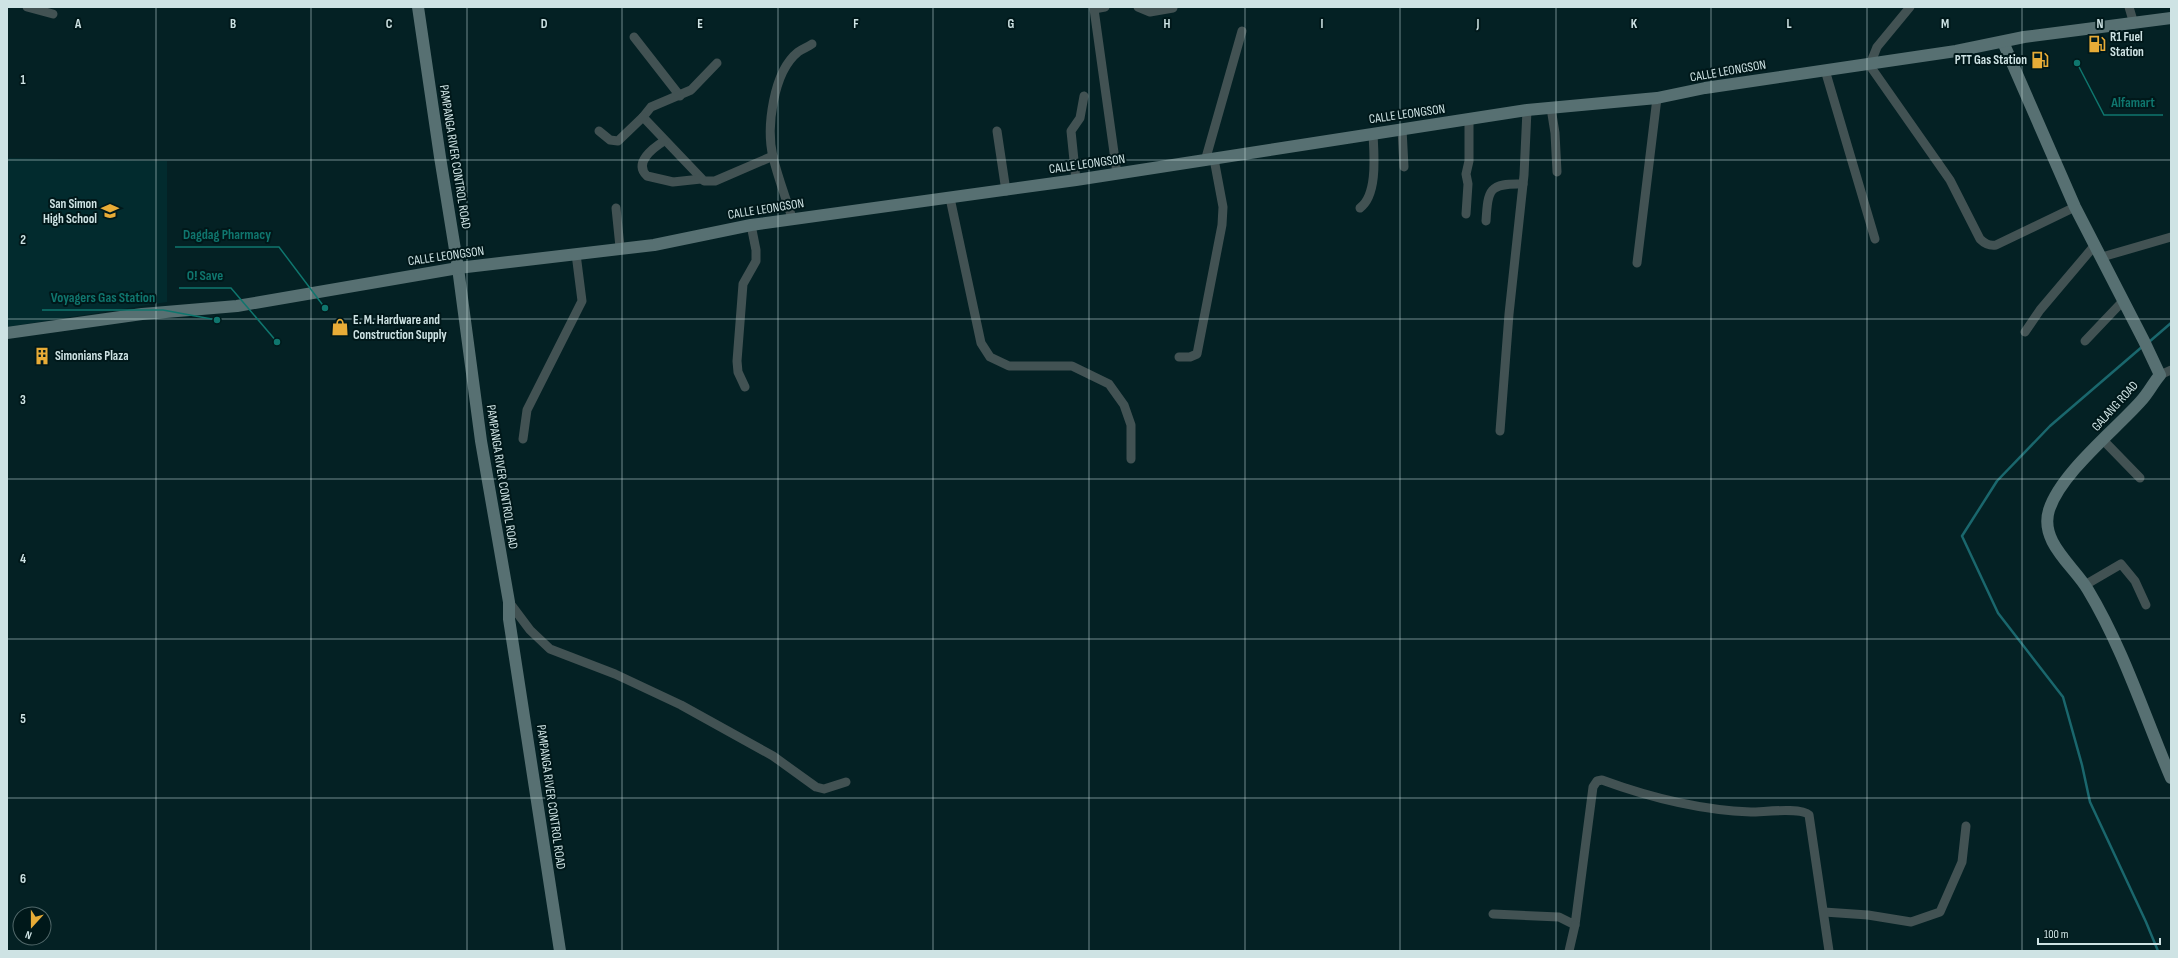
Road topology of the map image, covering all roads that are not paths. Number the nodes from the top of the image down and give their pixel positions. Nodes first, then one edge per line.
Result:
1 (27, 7) edge
2 (418, 7) edge
3 (1106, 7) edge
4 (1138, 7) edge
5 (1910, 7) edge
6 (2128, 7) edge
7 (1173, 8) edge
8 (53, 14) dead end
9 (2171, 18) edge
10 (2134, 24) junction
11 (1242, 31) dead end
12 (634, 37) dead end
13 (2003, 42) junction
14 (812, 44) dead end
15 (717, 63) dead end
16 (1869, 63) junction
17 (1825, 70) junction
18 (680, 96) junction
19 (1084, 96) dead end
20 (1658, 98) junction
21 (1551, 108) junction
22 (1527, 110) junction
23 (643, 116) junction
24 (1469, 119) junction
25 (1402, 129) junction
26 (599, 131) dead end
27 (997, 131) dead end
28 (1373, 134) junction
29 (664, 141) junction
30 (773, 156) junction
31 (1210, 160) junction
32 (1404, 167) dead end
33 (1557, 172) dead end
34 (1117, 174) junction
35 (701, 179) junction
36 (1076, 180) junction
37 (1523, 184) junction
38 (1006, 190) junction
39 (950, 198) junction
40 (2075, 207) junction
41 (616, 208) dead end
42 (1360, 208) dead end
43 (1466, 214) dead end
44 (792, 218) junction
45 (1486, 221) dead end
46 (750, 224) junction
47 (2171, 237) edge
48 (1875, 239) dead end
49 (2095, 246) junction
50 (620, 247) junction
51 (576, 254) junction
52 (2102, 257) junction
53 (1637, 263) dead end
54 (458, 268) junction
55 (2123, 301) junction
56 (2025, 332) dead end
57 (7, 333) edge
58 (2085, 341) dead end
59 (1179, 357) dead end
60 (2171, 370) edge
61 (2159, 372) junction
62 (745, 387) dead end
63 (1500, 430) dead end
64 (524, 439) dead end
65 (2103, 440) junction
66 (1131, 459) dead end
67 (2140, 478) dead end
68 (2085, 585) junction
69 (509, 602) junction
70 (2146, 605) dead end
71 (2171, 778) edge
72 (846, 782) dead end
73 (1966, 826) dead end
74 (1824, 912) junction
75 (1492, 914) dead end
76 (1575, 925) junction
77 (560, 951) edge
78 (1569, 951) edge
79 (1829, 951) edge

1 - 8 street
2 - 54 main road, PAMPANGA RIVER CONTROL ROAD
3 - 34 street
4 - 7 street
5 - 16 street
6 - 10 street
9 - 10 main road, CALLE LEONGSON
10 - 13 main road, CALLE LEONGSON
11 - 31 street
12 - 18 street
13 - 16 main road, CALLE LEONGSON
13 - 40 main road
14 - 30 street
15 - 18 street
16 - 17 main road, CALLE LEONGSON
16 - 40 street
17 - 20 main road, CALLE LEONGSON
17 - 48 street
18 - 23 street
19 - 36 street
20 - 21 main road, CALLE LEONGSON
20 - 53 street
21 - 22 main road, CALLE LEONGSON
21 - 33 street
22 - 24 main road, CALLE LEONGSON
22 - 37 street
23 - 26 street
23 - 29 street
24 - 25 main road, CALLE LEONGSON
24 - 43 street
25 - 28 main road, CALLE LEONGSON
25 - 32 street
27 - 38 street
28 - 31 main road, CALLE LEONGSON
28 - 42 street
29 - 35 street
29 - 35 street
30 - 35 street
30 - 44 street
31 - 34 main road, CALLE LEONGSON
31 - 59 street
34 - 36 main road, CALLE LEONGSON
36 - 38 main road, CALLE LEONGSON
37 - 45 street
37 - 63 street
38 - 39 main road, CALLE LEONGSON
39 - 44 main road, CALLE LEONGSON
39 - 66 street
40 - 49 main road
41 - 50 street
44 - 46 main road, CALLE LEONGSON
46 - 50 main road, CALLE LEONGSON
46 - 62 street
47 - 52 street
49 - 52 main road
49 - 56 street
50 - 51 main road, CALLE LEONGSON
51 - 54 main road, CALLE LEONGSON
51 - 64 street
52 - 55 main road
54 - 57 main road, CALLE LEONGSON
54 - 69 main road, PAMPANGA RIVER CONTROL ROAD
55 - 58 street
55 - 61 main road
60 - 61 street
61 - 65 main road, GALANG ROAD
65 - 67 street
65 - 68 main road, GALANG ROAD
68 - 70 street
68 - 71 main road, GALANG ROAD
69 - 72 street
69 - 77 main road, PAMPANGA RIVER CONTROL ROAD
73 - 74 street
74 - 76 street
74 - 79 street
75 - 76 street
76 - 78 street

